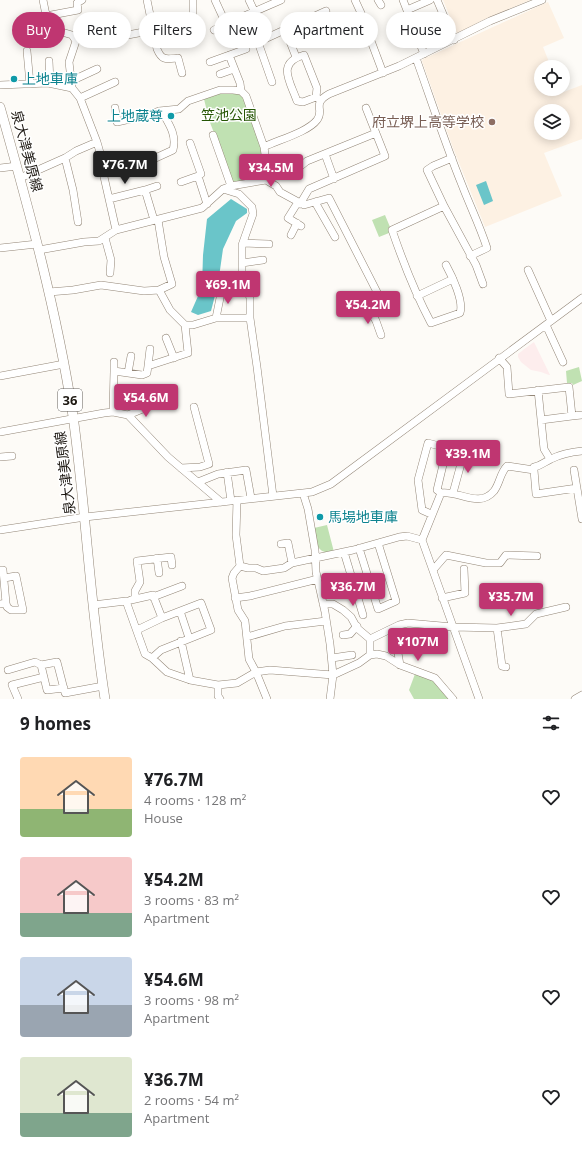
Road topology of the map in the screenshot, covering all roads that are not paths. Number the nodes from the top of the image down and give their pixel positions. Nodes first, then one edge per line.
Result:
1 (43, 0) edge
2 (82, 0) edge
3 (147, 0) edge
4 (193, 0) edge
5 (215, 0) edge
6 (249, 0) edge
7 (281, 0) edge
8 (355, 0) edge
9 (403, 0) edge
10 (430, 0) edge
11 (437, 0) edge
12 (542, 0) edge
13 (326, 10) dead end
14 (407, 10) junction
15 (45, 12) edge
16 (65, 12) edge
17 (150, 12) edge
18 (193, 12) edge
19 (220, 12) edge
20 (255, 12) joint
21 (322, 12) edge
22 (361, 12) edge
23 (442, 12) edge
24 (65, 33) edge
25 (456, 39) edge
26 (158, 48) edge
27 (260, 48) edge
28 (292, 48) edge
29 (373, 48) edge
30 (437, 48) edge
31 (246, 49) dead end
32 (27, 51) dead end
33 (424, 54) junction
34 (229, 55) junction
35 (296, 57) junction
36 (416, 58) junction
37 (49, 61) dead end
38 (210, 62) dead end
39 (98, 69) dead end
40 (234, 69) junction
41 (182, 73) dead end
42 (382, 73) junction
43 (220, 74) dead end
44 (114, 82) dead end
45 (272, 82) dead end
46 (50, 83) junction
47 (30, 84) junction
48 (72, 84) junction
49 (0, 85) edge
50 (241, 91) junction
51 (80, 98) junction
52 (318, 98) junction
53 (0, 107) edge
54 (115, 108) dead end
55 (366, 108) dead end
56 (162, 112) junction
57 (376, 133) junction
58 (213, 135) dead end
59 (97, 142) junction
60 (190, 143) dead end
61 (264, 147) junction
62 (325, 154) junction
63 (65, 158) junction
64 (452, 158) junction
65 (148, 161) dead end
66 (17, 166) junction
67 (0, 168) edge
68 (292, 169) dead end
69 (198, 176) junction
70 (20, 178) junction
71 (334, 179) junction
72 (266, 180) junction
73 (181, 182) dead end
74 (157, 186) dead end
75 (231, 186) junction
76 (223, 189) junction
77 (145, 190) junction
78 (109, 199) junction
79 (315, 202) junction
80 (299, 203) junction
81 (207, 204) junction
82 (444, 206) junction
83 (156, 220) junction
84 (78, 222) dead end
85 (116, 230) junction
86 (291, 235) dead end
87 (335, 237) dead end
88 (105, 238) junction
89 (243, 243) junction
90 (269, 244) dead end
91 (0, 246) edge
92 (38, 247) junction
93 (470, 256) junction
94 (263, 260) dead end
95 (242, 263) junction
96 (446, 265) dead end
97 (528, 270) dead end
98 (110, 273) dead end
99 (453, 279) junction
100 (483, 284) dead end
101 (222, 288) dead end
102 (159, 290) junction
103 (49, 292) junction
104 (417, 296) junction
105 (582, 298) edge
106 (374, 299) dead end
107 (368, 308) dead end
108 (216, 318) junction
109 (250, 318) junction
110 (549, 323) junction
111 (184, 325) junction
112 (381, 335) dead end
113 (166, 338) dead end
114 (150, 349) dead end
115 (131, 356) dead end
116 (174, 358) junction
117 (500, 358) junction
118 (114, 362) dead end
119 (563, 362) dead end
120 (64, 364) junction
121 (148, 366) junction
122 (114, 371) junction
123 (128, 373) junction
124 (0, 376) edge
125 (538, 390) junction
126 (157, 403) dead end
127 (194, 407) dead end
128 (113, 412) junction
129 (128, 415) junction
130 (582, 415) edge
131 (572, 416) junction
132 (73, 417) junction
133 (541, 420) junction
134 (0, 432) edge
135 (465, 449) dead end
136 (582, 451) edge
137 (12, 456) dead end
138 (0, 457) edge
139 (550, 459) junction
140 (181, 468) junction
141 (534, 470) junction
142 (574, 470) dead end
143 (227, 472) junction
144 (198, 482) junction
145 (577, 488) junction
146 (304, 493) junction
147 (441, 493) junction
148 (453, 493) junction
149 (273, 496) junction
150 (251, 498) junction
151 (234, 500) junction
152 (221, 502) junction
153 (431, 514) junction
154 (85, 517) junction
155 (582, 519) edge
156 (0, 530) edge
157 (422, 540) junction
158 (378, 542) junction
159 (281, 544) dead end
160 (359, 548) junction
161 (344, 552) junction
162 (537, 556) dead end
163 (158, 558) junction
164 (316, 558) junction
165 (292, 563) junction
166 (172, 565) dead end
167 (240, 566) junction
168 (464, 569) dead end
169 (0, 570) edge
170 (433, 570) junction
171 (159, 573) dead end
172 (4, 578) junction
173 (318, 579) junction
174 (182, 586) dead end
175 (153, 597) junction
176 (235, 598) junction
177 (442, 598) junction
178 (135, 599) junction
179 (126, 601) junction
180 (3, 604) edge
181 (323, 604) junction
182 (93, 605) junction
183 (566, 607) dead end
184 (180, 611) junction
185 (363, 615) dead end
186 (162, 618) junction
187 (326, 621) junction
188 (357, 626) junction
189 (453, 627) junction
190 (497, 628) junction
191 (394, 629) junction
192 (137, 630) junction
193 (343, 634) dead end
194 (247, 637) junction
195 (189, 638) junction
196 (370, 639) junction
197 (181, 641) junction
198 (352, 655) dead end
199 (370, 655) junction
200 (152, 658) junction
201 (332, 658) junction
202 (400, 664) junction
203 (42, 665) junction
204 (506, 667) dead end
205 (8, 670) dead end
206 (256, 672) junction
207 (332, 675) junction
208 (44, 677) junction
209 (190, 680) junction
210 (218, 685) junction
211 (103, 686) junction
212 (64, 688) junction
213 (582, 695) edge
214 (218, 698) edge
215 (18, 699) edge
216 (105, 699) edge
217 (267, 699) edge
218 (330, 699) edge
219 (453, 699) edge
220 (479, 699) edge
221 (575, 699) edge

1 - 15 street
2 - 16 street
3 - 17 street
4 - 18 street
5 - 19 street
6 - 20 street
7 - 20 street
8 - 22 street
9 - 14 street
10 - 14 street
11 - 23 street
12 - 25 street
13 - 21 street
14 - 33 street
24 - 48 street
26 - 41 street
27 - 45 street
28 - 35 street
29 - 42 street
30 - 33 street
31 - 34 street
32 - 47 street
33 - 36 street
34 - 38 street
34 - 40 street
35 - 52 street
35 - 52 street
36 - 42 street
36 - 64 street
37 - 46 street
39 - 48 street
40 - 43 street
40 - 50 street
42 - 52 street
44 - 51 street
46 - 47 street
46 - 48 street
47 - 49 street
48 - 51 street
50 - 56 street
50 - 61 street
51 - 59 street
52 - 61 street
53 - 66 main road, 泉大津美原線 / 36
54 - 56 street
55 - 57 street
56 - 65 street
57 - 62 street
57 - 71 street
58 - 75 street
59 - 63 street
59 - 78 street
60 - 69 street
61 - 72 street
62 - 68 street
62 - 71 street
63 - 70 street
63 - 84 street
64 - 82 street
64 - 93 street
66 - 67 street
66 - 70 main road, 泉大津美原線 / 36
69 - 73 street
69 - 81 street
70 - 92 main road, 泉大津美原線 / 36
71 - 80 street
72 - 75 street
72 - 80 street
74 - 77 street
75 - 76 street
76 - 81 street
76 - 89 street
77 - 78 street
77 - 83 street
78 - 85 street
79 - 80 street
79 - 87 street
79 - 106 street
80 - 86 street
81 - 83 street
82 - 93 street
82 - 104 street
83 - 85 street
83 - 102 street
85 - 88 street
88 - 92 street
88 - 98 street
89 - 90 street
89 - 95 street
91 - 92 street
92 - 103 main road, 泉大津美原線 / 36
93 - 100 street
94 - 95 street
95 - 109 street
96 - 99 street
97 - 110 street
99 - 104 street
99 - 104 street
101 - 108 street
102 - 103 street
102 - 111 street
103 - 120 main road, 泉大津美原線 / 36
105 - 110 street
107 - 112 street
108 - 109 street
108 - 111 street
109 - 149 street
110 - 117 street
110 - 119 street
111 - 116 street
113 - 116 street
114 - 121 street
115 - 123 street
116 - 121 street
117 - 125 street
117 - 146 street
118 - 122 street
120 - 124 street
120 - 132 main road, 泉大津美原線 / 36
121 - 123 street
122 - 123 street
122 - 128 street
125 - 131 street
125 - 133 street
126 - 129 street
127 - 140 street
128 - 129 street
128 - 132 street
129 - 140 street
130 - 131 street
131 - 133 street
132 - 134 street
132 - 154 main road, 泉大津美原線 / 36
133 - 139 street
135 - 148 street
136 - 139 street
137 - 138 street
139 - 141 street
140 - 144 street
141 - 145 street
141 - 148 street
142 - 145 street
143 - 144 street
143 - 150 street
143 - 151 street
144 - 152 street
145 - 155 street
146 - 149 street
146 - 164 street
147 - 148 street
147 - 153 street
147 - 153 street
149 - 150 street
150 - 151 street
151 - 152 street
151 - 167 street
152 - 154 street
153 - 157 street
154 - 156 street
154 - 182 main road, 泉大津美原線 / 36
157 - 158 street
157 - 170 street
158 - 160 street
158 - 160 street
159 - 165 street
160 - 161 street
161 - 164 street
161 - 185 street
162 - 170 street
163 - 166 street
163 - 171 street
163 - 178 street
164 - 165 street
164 - 173 street
165 - 167 street
167 - 176 street
168 - 177 street
169 - 172 street
170 - 177 street
172 - 180 street
172 - 180 street
173 - 176 street
173 - 181 street
174 - 175 street
175 - 178 street
175 - 186 street
176 - 194 street
177 - 189 street
178 - 179 street
179 - 182 street
179 - 192 street
181 - 187 street
181 - 188 street
182 - 211 main road, 泉大津美原線 / 36
183 - 190 street
184 - 186 street
184 - 195 street
184 - 195 street
186 - 192 street
187 - 194 street
187 - 201 street
188 - 193 street
188 - 196 street
189 - 190 street
189 - 191 street
189 - 220 street
190 - 204 street
191 - 196 street
191 - 202 street
192 - 200 street
194 - 206 street
195 - 197 street
196 - 199 street
197 - 200 street
197 - 209 street
198 - 201 street
199 - 202 street
199 - 207 street
200 - 209 street
201 - 207 street
202 - 219 street
203 - 205 street
203 - 208 street
203 - 212 street
206 - 207 street
206 - 210 street
206 - 217 street
207 - 218 street
208 - 212 street
208 - 215 street
209 - 210 street
210 - 214 street
211 - 212 street
211 - 216 main road, 泉大津美原線 / 36
213 - 221 street

